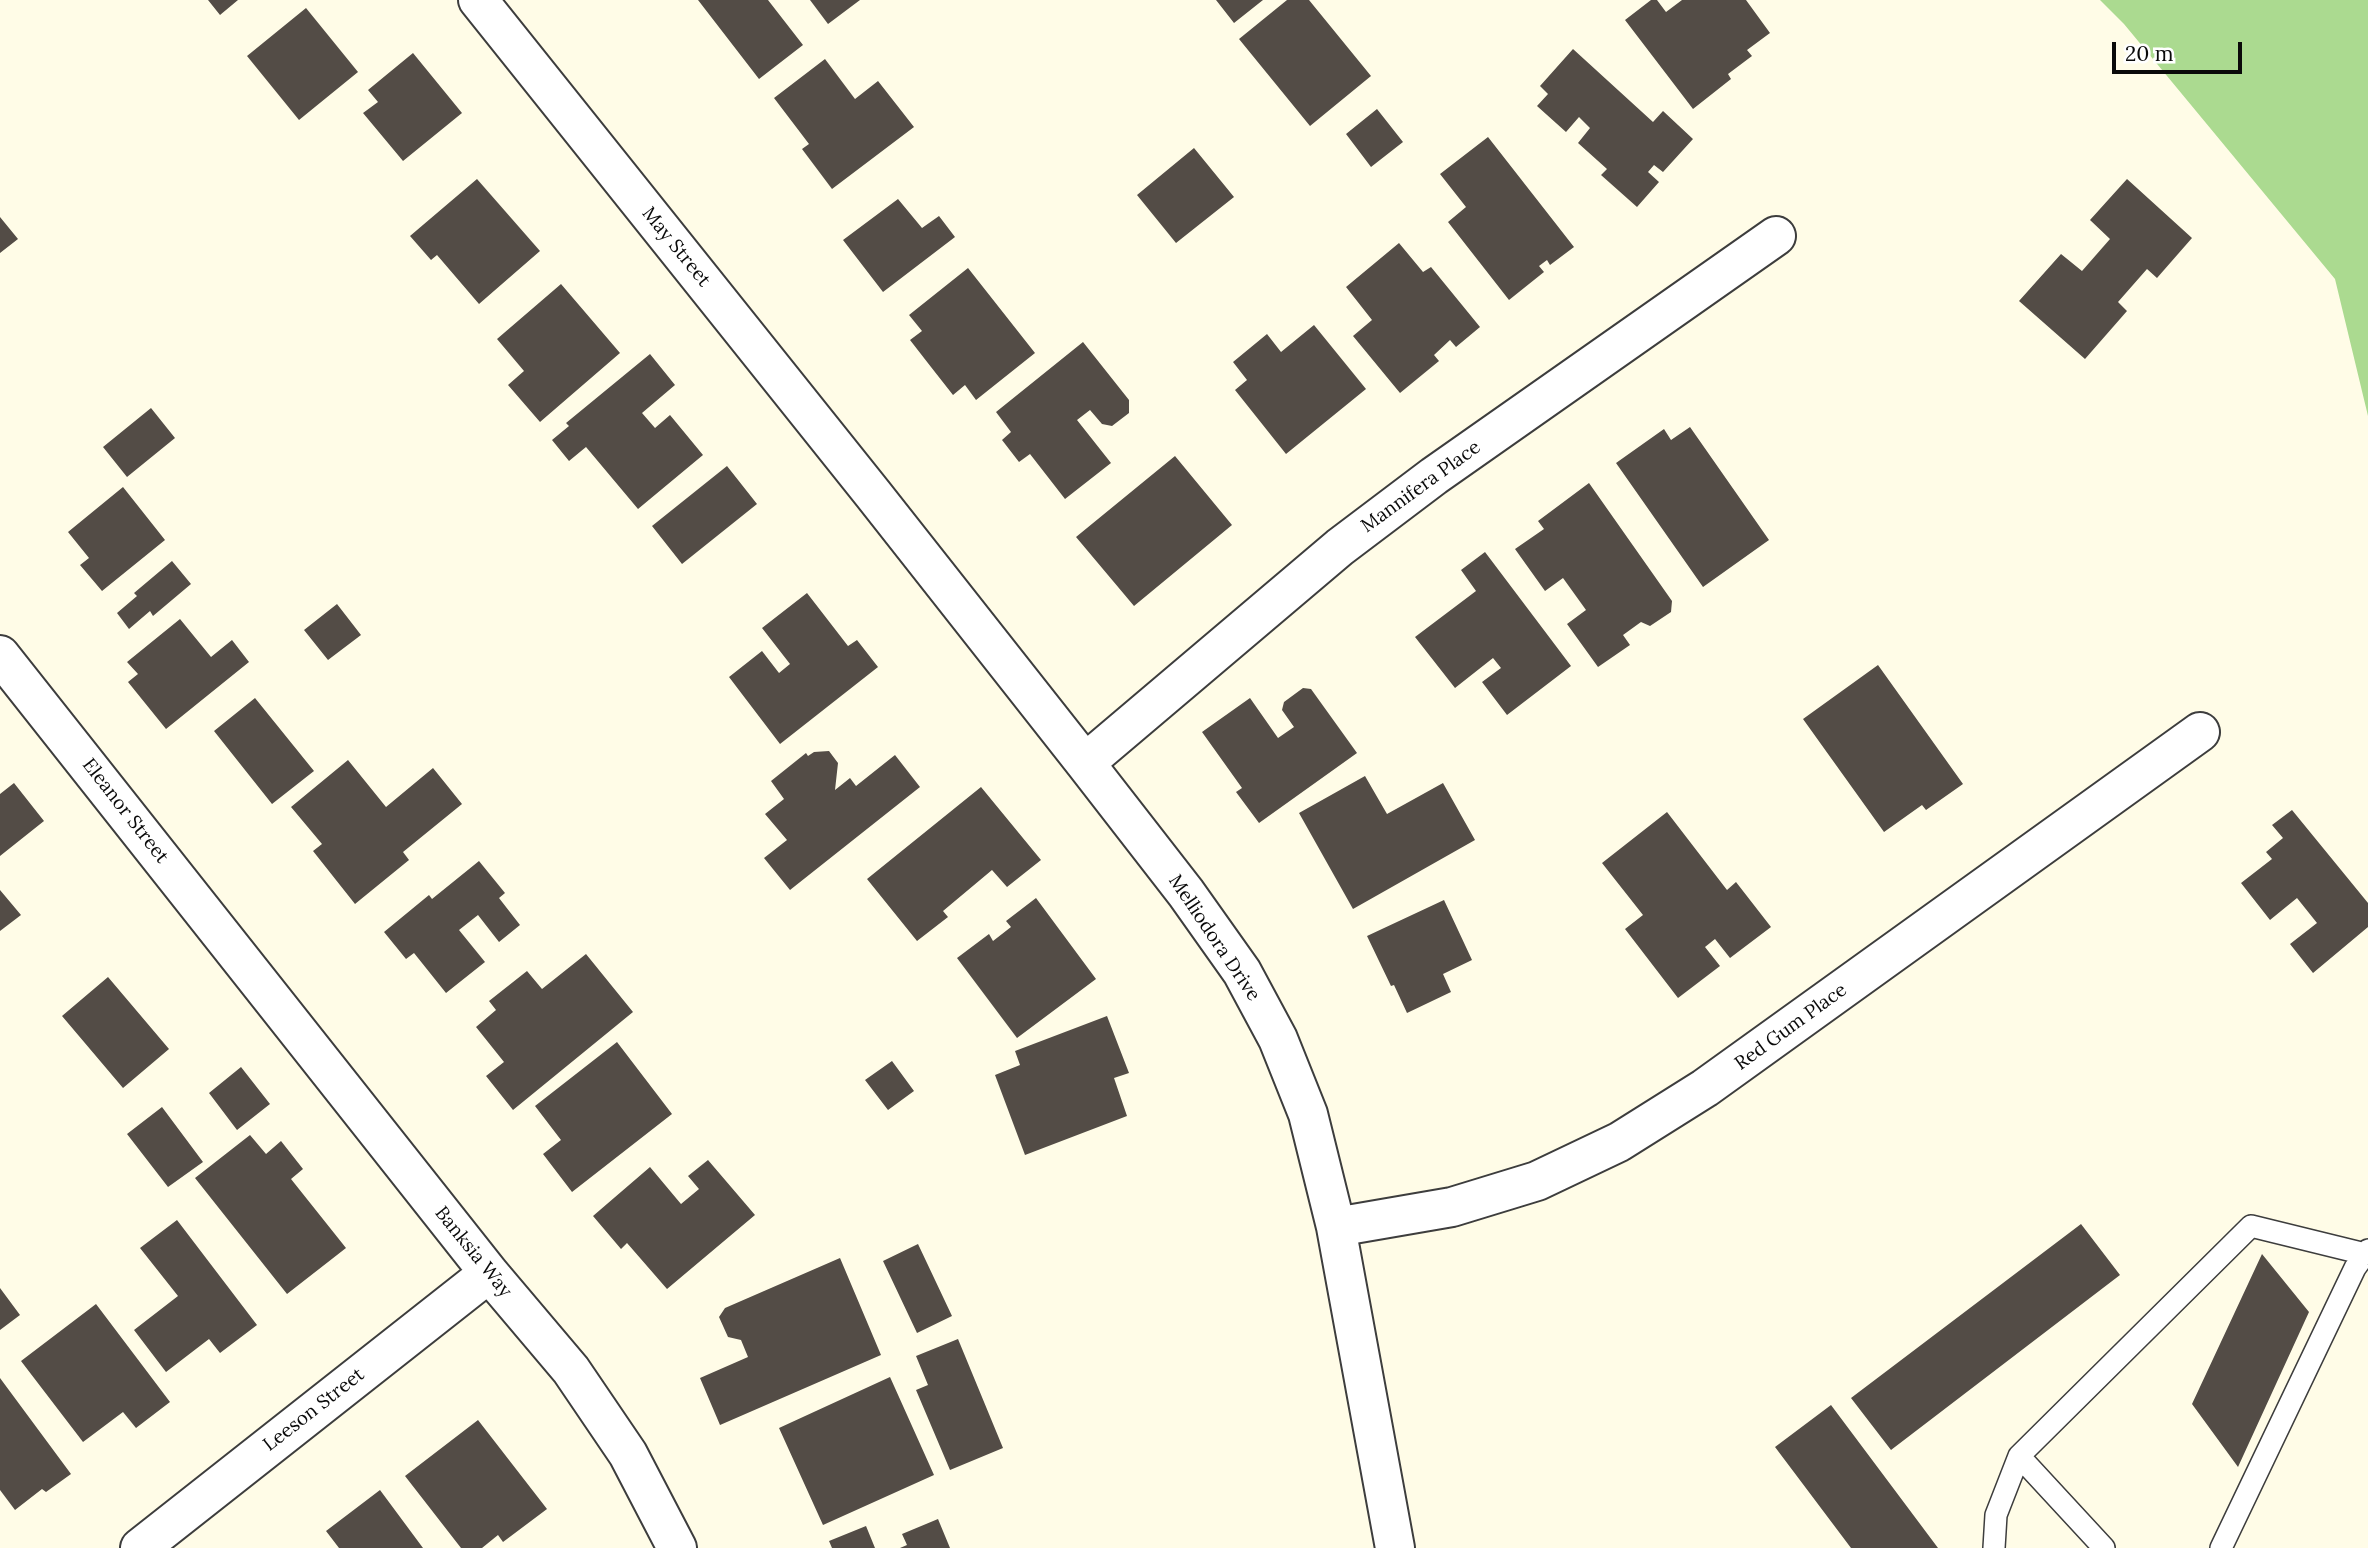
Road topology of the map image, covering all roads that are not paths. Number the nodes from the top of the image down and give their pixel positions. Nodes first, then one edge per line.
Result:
1 (478, 0) edge
2 (1776, 236) dead end
3 (873, 494) joint
4 (0, 655) edge
5 (2200, 732) dead end
6 (1085, 762) junction
7 (249, 968) joint
8 (1336, 1227) junction
9 (2367, 1252) edge
10 (489, 1273) junction
11 (2019, 1456) junction
12 (140, 1548) edge
13 (677, 1548) edge
14 (1395, 1548) edge
15 (1994, 1548) edge
16 (2104, 1548) edge
17 (2221, 1548) edge

1 - 3 street, May Street
2 - 6 street, Mannifera Place
3 - 6 street, Melliodora Drive
4 - 7 street, Eleanor Street
5 - 8 street, Red Gum Place
6 - 8 street, Melliodora Drive
7 - 10 street, Banksia Way
8 - 14 street, Melliodora Drive
9 - 11 lane
9 - 17 lane
10 - 12 street, Leeson Street
10 - 13 street, Banksia Way
11 - 15 lane
11 - 16 lane

